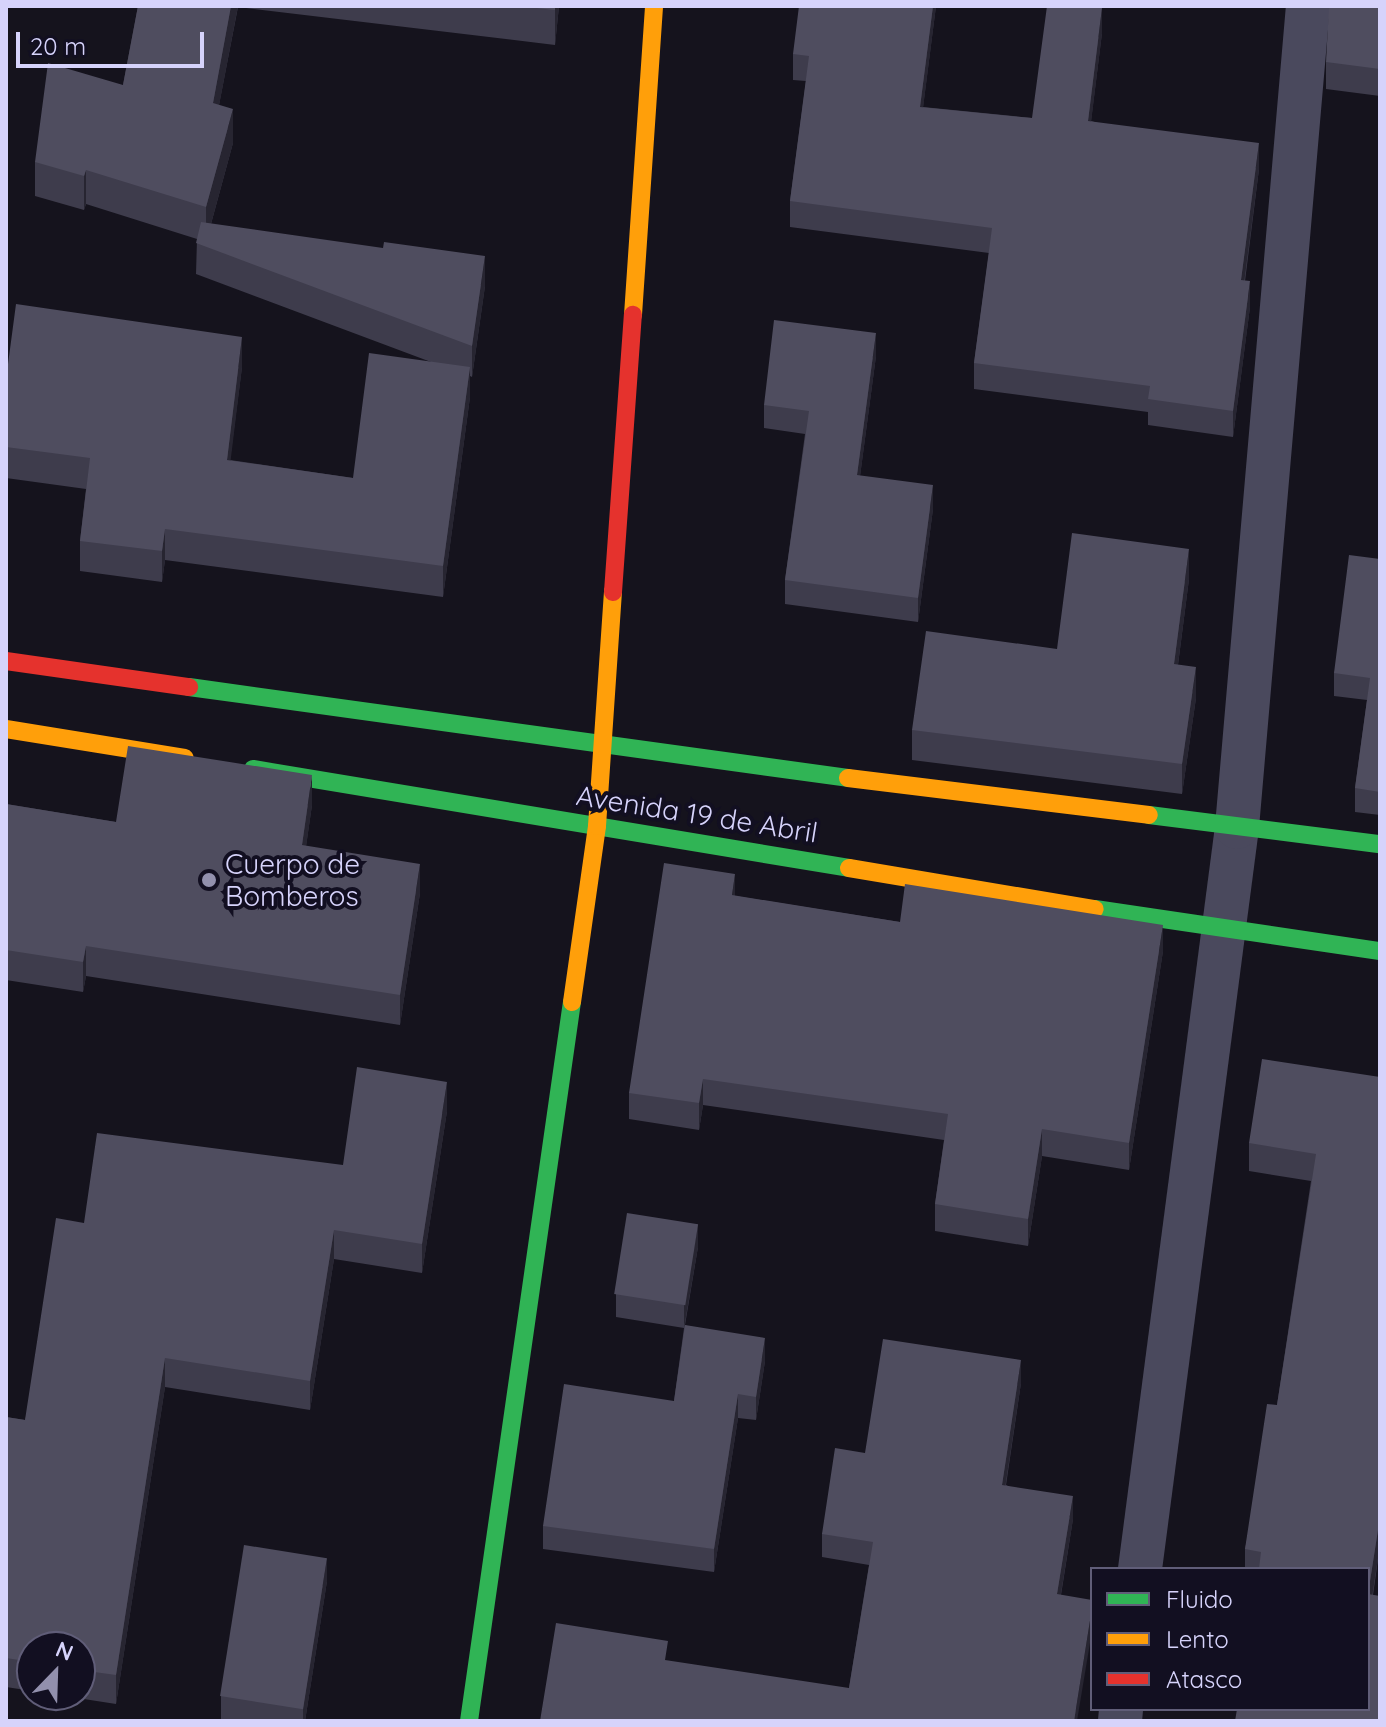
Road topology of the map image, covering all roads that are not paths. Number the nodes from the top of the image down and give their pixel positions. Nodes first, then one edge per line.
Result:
1 (654, 6) edge
2 (1308, 6) edge
3 (6, 661) edge
4 (6, 729) edge
5 (602, 747) junction
6 (208, 762) edge
7 (239, 767) edge
8 (597, 826) junction
9 (1237, 827) junction
10 (1380, 844) edge
11 (1224, 930) junction
12 (1380, 951) edge
13 (1140, 1567) edge
14 (469, 1721) edge

1 - 5 street
2 - 9 street
3 - 5 street, Avenida 19 de Abril
4 - 6 street
5 - 8 street
5 - 9 street, Avenida 19 de Abril
7 - 8 street, Avenida 19 de Abril
8 - 11 street, Avenida 19 de Abril
8 - 14 street
9 - 10 street, Avenida 19 de Abril
9 - 11 street
11 - 12 street, Avenida 19 de Abril
11 - 13 street

